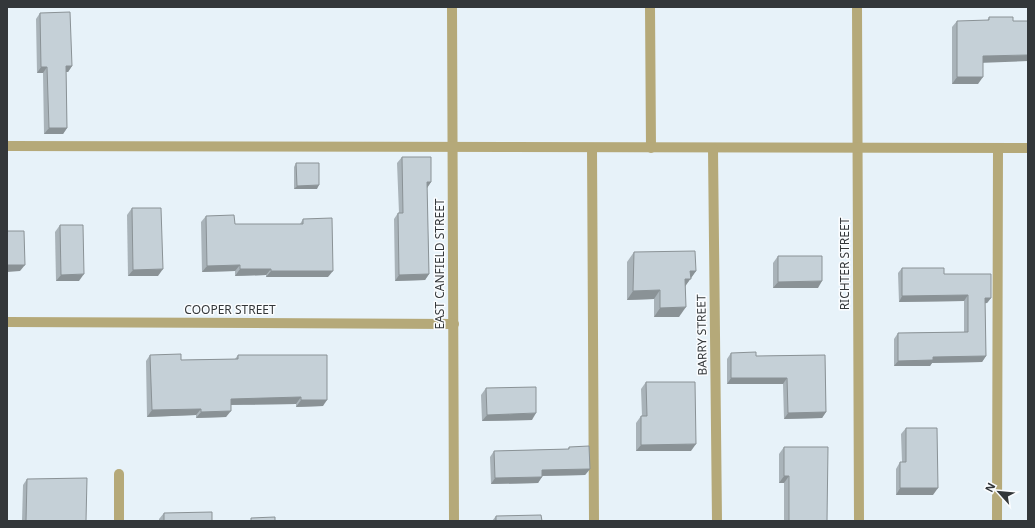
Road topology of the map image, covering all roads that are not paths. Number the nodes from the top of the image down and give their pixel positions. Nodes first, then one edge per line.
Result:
1 (452, 7) edge
2 (650, 7) edge
3 (857, 7) edge
4 (7, 146) edge
5 (858, 147) junction
6 (453, 148) junction
7 (592, 148) junction
8 (651, 148) junction
9 (998, 148) junction
10 (1028, 148) edge
11 (713, 149) junction
12 (7, 322) edge
13 (454, 324) junction
14 (119, 474) dead end
15 (119, 521) edge
16 (454, 521) edge
17 (594, 521) edge
18 (717, 521) edge
19 (860, 521) edge
20 (997, 521) edge

1 - 6 street, EAST CANFIELD STREET
2 - 8 street
3 - 5 street, RICHTER STREET
4 - 6 street
5 - 9 street
5 - 11 street
5 - 19 street, RICHTER STREET
6 - 7 street
6 - 13 street, EAST CANFIELD STREET
7 - 8 street
7 - 17 street
8 - 11 street
9 - 10 street
9 - 20 street
11 - 18 street, BARRY STREET
12 - 13 street, COOPER STREET
13 - 16 street, EAST CANFIELD STREET
14 - 15 street

